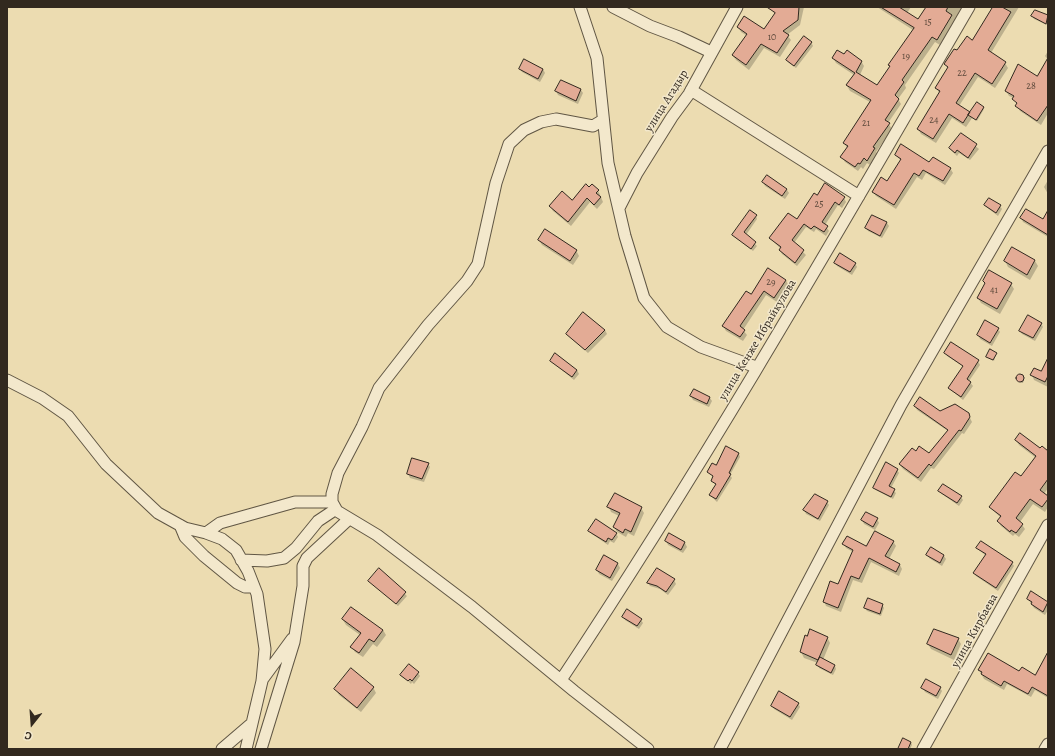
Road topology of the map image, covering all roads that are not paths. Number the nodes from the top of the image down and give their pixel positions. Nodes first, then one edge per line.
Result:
1 (580, 7) edge
2 (613, 7) edge
3 (737, 7) edge
4 (969, 7) edge
5 (711, 52) junction
6 (691, 90) junction
7 (603, 120) junction
8 (1048, 152) edge
9 (858, 196) junction
10 (618, 208) junction
11 (756, 367) junction
12 (7, 380) edge
13 (334, 505) junction
14 (349, 519) junction
15 (180, 525) junction
16 (1048, 525) edge
17 (206, 533) junction
18 (284, 558) junction
19 (241, 560) junction
20 (303, 566) junction
21 (254, 587) junction
22 (296, 634) junction
23 (561, 680) junction
24 (262, 681) junction
25 (250, 725) junction
26 (1048, 744) edge
27 (222, 749) edge
28 (246, 749) edge
29 (261, 749) edge
30 (648, 749) edge
31 (720, 749) edge
32 (923, 749) edge
33 (1045, 749) edge

1 - 7 street
2 - 5 street
3 - 5 street, улица Агадыр
4 - 9 street, улица Кенже Ибрайкулова
5 - 6 street, улица Агадыр
6 - 9 street
6 - 10 street, улица Агадыр
7 - 10 street
7 - 13 street
8 - 31 street
9 - 11 street, улица Кенже Ибрайкулова
10 - 11 street
11 - 23 street, улица Кенже Ибрайкулова
12 - 15 street
13 - 14 street
13 - 17 street
13 - 18 street
14 - 20 street
14 - 23 street
15 - 17 street
15 - 21 street
16 - 32 street, улица Кирбаева
17 - 19 street
18 - 19 street
18 - 20 street
19 - 21 street
20 - 22 street
21 - 24 street
22 - 24 street
22 - 29 street
23 - 30 street
24 - 25 street
25 - 27 street
25 - 28 street
26 - 33 street

